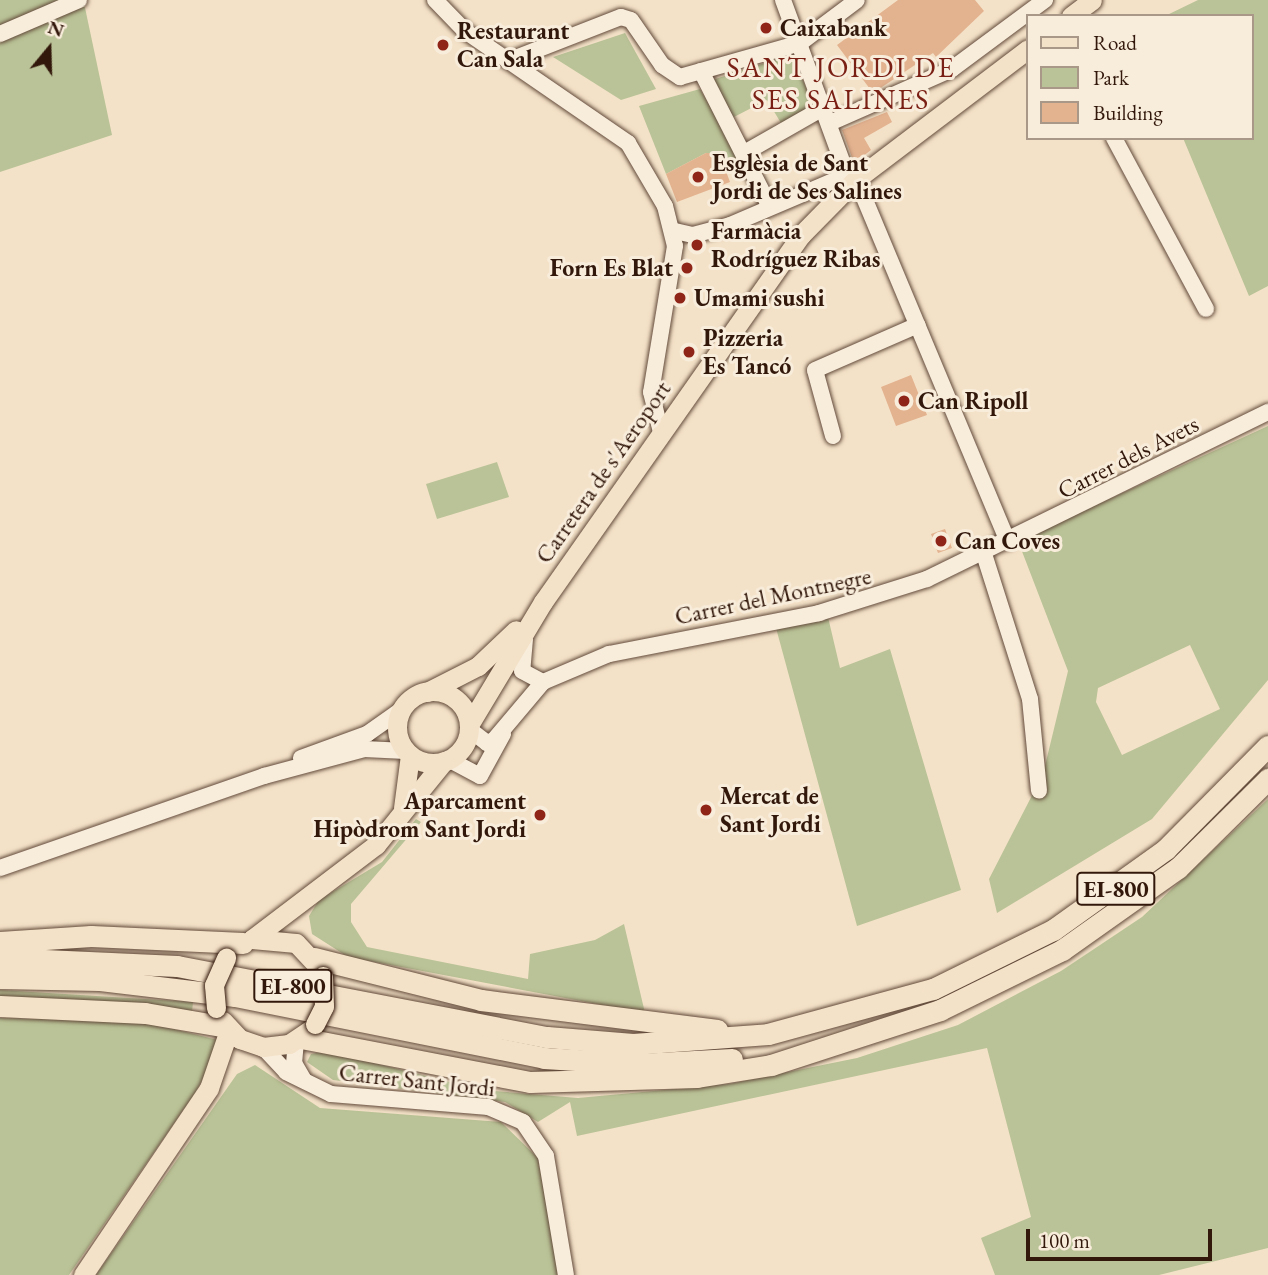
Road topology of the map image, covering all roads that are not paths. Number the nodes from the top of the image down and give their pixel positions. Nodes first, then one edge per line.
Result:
1 (79, 0) edge
2 (435, 0) edge
3 (783, 0) edge
4 (857, 0) edge
5 (1092, 0) edge
6 (1074, 14) edge
7 (1026, 18) edge
8 (0, 34) edge
9 (800, 43) junction
10 (1026, 49) edge
11 (508, 61) junction
12 (701, 71) junction
13 (825, 107) junction
14 (832, 122) junction
15 (1115, 140) edge
16 (746, 152) junction
17 (849, 175) junction
18 (769, 205) junction
19 (675, 231) junction
20 (1206, 309) dead end
21 (918, 325) junction
22 (1268, 412) edge
23 (661, 432) junction
24 (833, 436) dead end
25 (1008, 541) junction
26 (984, 554) junction
27 (543, 602) junction
28 (528, 627) junction
29 (543, 682) junction
30 (425, 692) junction
31 (401, 710) junction
32 (507, 725) junction
33 (469, 727) junction
34 (1268, 746) edge
35 (408, 753) junction
36 (447, 760) junction
37 (287, 769) junction
38 (1268, 779) edge
39 (1038, 791) dead end
40 (402, 813) junction
41 (0, 868) edge
42 (309, 893) junction
43 (248, 941) junction
44 (0, 942) edge
45 (0, 958) edge
46 (314, 961) junction
47 (0, 978) edge
48 (0, 1006) edge
49 (228, 1029) junction
50 (304, 1034) junction
51 (768, 1034) junction
52 (845, 1040) junction
53 (261, 1047) junction
54 (311, 1087) junction
55 (209, 1088) junction
56 (83, 1275) edge
57 (566, 1275) edge

1 - 8 street
2 - 11 street
3 - 9 street
4 - 9 street
5 - 6 main road
7 - 14 street
9 - 12 street
9 - 13 street
10 - 17 main road, Carretera de s'Aeroport
11 - 12 street
11 - 19 street
12 - 16 street
13 - 14 street
13 - 16 street
14 - 17 street
15 - 20 street
16 - 18 street
17 - 18 street
17 - 21 street
17 - 23 main road, Carretera de s'Aeroport
18 - 19 street
19 - 23 street
21 - 24 street
21 - 25 street
22 - 25 street, Carrer dels Avets
23 - 27 main road, Carretera de s'Aeroport
25 - 26 street, Carrer del Montnegre
26 - 29 street, Carrer del Montnegre
26 - 39 street
27 - 28 main road
27 - 30 main road
28 - 29 street
28 - 33 main road
29 - 32 street, Carrer del Montnegre
30 - 31 main road
30 - 33 main road
31 - 35 main road
31 - 37 street
32 - 33 street, Carrer del Montnegre
32 - 36 street, Carrer del Montnegre
33 - 36 main road
34 - 51 highway, EI-800
35 - 36 main road
35 - 37 street
35 - 40 main road
36 - 40 main road
37 - 41 street
38 - 52 highway, EI-800
40 - 42 main road
42 - 43 main road
42 - 46 main road
43 - 44 highway
43 - 46 main road
43 - 49 main road, bridge
45 - 51 highway, EI-800
46 - 50 main road, bridge
46 - 51 highway
47 - 52 highway, EI-800
48 - 49 highway
49 - 53 main road
49 - 55 main road
50 - 52 highway
50 - 53 main road
50 - 54 street, Carrer Sant Jordi
53 - 54 street, Carrer Sant Jordi
53 - 55 main road
54 - 57 street, Carrer Sant Jordi
55 - 56 main road

